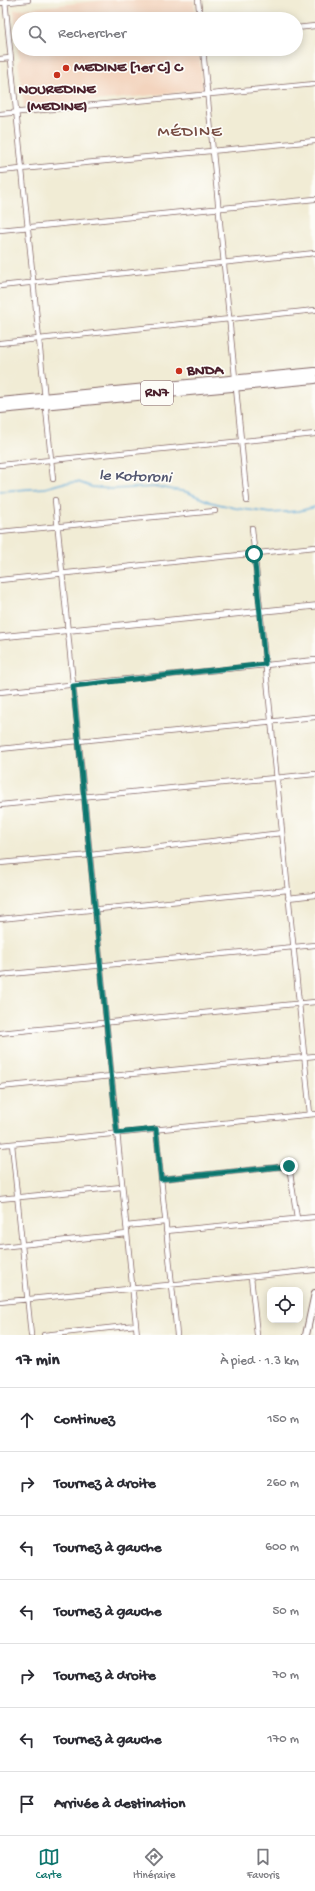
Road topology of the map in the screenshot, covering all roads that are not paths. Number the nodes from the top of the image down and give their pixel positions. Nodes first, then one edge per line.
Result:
1 (28, 0) edge
2 (198, 0) edge
3 (3, 2) edge
4 (199, 12) edge
5 (315, 26) edge
6 (303, 27) edge
7 (204, 56) edge
8 (10, 58) junction
9 (0, 59) edge
10 (315, 84) edge
11 (207, 93) junction
12 (16, 112) junction
13 (0, 114) edge
14 (315, 141) edge
15 (213, 150) junction
16 (22, 169) junction
17 (0, 171) edge
18 (315, 199) edge
19 (219, 208) junction
20 (27, 227) junction
21 (0, 230) edge
22 (315, 253) edge
23 (223, 262) junction
24 (33, 283) junction
25 (0, 286) edge
26 (315, 310) edge
27 (230, 318) junction
28 (39, 339) junction
29 (0, 343) edge
30 (315, 372) edge
31 (315, 379) edge
32 (237, 382) junction
33 (45, 401) junction
34 (0, 402) edge
35 (0, 409) edge
36 (315, 434) edge
37 (242, 441) junction
38 (51, 460) junction
39 (0, 465) edge
40 (52, 479) dead end
41 (55, 500) dead end
42 (247, 501) dead end
43 (215, 511) dead end
44 (57, 527) junction
45 (252, 528) dead end
46 (0, 532) edge
47 (315, 548) edge
48 (254, 554) junction
49 (62, 573) junction
50 (0, 580) edge
51 (315, 606) edge
52 (260, 612) junction
53 (67, 630) junction
54 (0, 637) edge
55 (315, 660) edge
56 (265, 664) junction
57 (73, 686) junction
58 (0, 692) edge
59 (315, 717) edge
60 (271, 721) junction
61 (79, 742) junction
62 (0, 749) edge
63 (315, 774) edge
64 (276, 777) junction
65 (85, 796) junction
66 (0, 804) edge
67 (282, 834) junction
68 (90, 855) junction
69 (0, 863) edge
70 (288, 890) junction
71 (315, 896) edge
72 (288, 898) junction
73 (94, 910) junction
74 (0, 919) edge
75 (315, 944) edge
76 (294, 947) junction
77 (100, 965) junction
78 (0, 975) edge
79 (315, 1002) edge
80 (299, 1004) junction
81 (106, 1022) junction
82 (0, 1033) edge
83 (315, 1056) edge
84 (304, 1057) junction
85 (111, 1076) junction
86 (0, 1087) edge
87 (313, 1114) edge
88 (156, 1129) junction
89 (117, 1133) junction
90 (12, 1144) junction
91 (0, 1145) edge
92 (161, 1179) junction
93 (122, 1186) junction
94 (18, 1198) junction
95 (0, 1199) edge
96 (315, 1217) edge
97 (297, 1218) junction
98 (165, 1222) junction
99 (126, 1226) junction
100 (166, 1231) junction
101 (127, 1234) junction
102 (23, 1245) junction
103 (0, 1247) edge
104 (315, 1270) edge
105 (251, 1277) junction
106 (172, 1284) junction
107 (133, 1288) junction
108 (315, 1293) edge
109 (28, 1300) junction
110 (0, 1302) edge
111 (136, 1325) junction
112 (31, 1335) edge
113 (44, 1335) edge
114 (137, 1335) edge
115 (177, 1335) edge
116 (258, 1335) edge
117 (306, 1335) edge

1 - 3 street
2 - 4 street
3 - 8 street
5 - 6 street
7 - 11 street
8 - 9 street
8 - 12 street
10 - 11 street
11 - 12 street
11 - 15 street
12 - 13 street
12 - 16 street
14 - 15 street
15 - 16 street
15 - 19 street
16 - 17 street
16 - 20 street
18 - 19 street
19 - 20 street
19 - 23 street
20 - 21 street
20 - 24 street
22 - 23 street
23 - 24 street
23 - 27 street
24 - 25 street
24 - 28 street
26 - 27 street
27 - 28 street
27 - 32 street
28 - 29 street
28 - 33 street
30 - 32 highway, RN7
31 - 32 highway, RN7
32 - 33 highway, RN7
32 - 37 street
33 - 34 highway, RN7
33 - 35 highway, RN7
33 - 38 street
36 - 37 street
37 - 38 street
37 - 42 street
38 - 39 street
38 - 40 street
41 - 44 street
43 - 44 street
44 - 46 street
44 - 49 street
45 - 48 street
47 - 48 street
48 - 49 street
48 - 52 street
49 - 50 street
49 - 53 street
51 - 52 street
52 - 53 street
52 - 56 street
53 - 54 street
53 - 57 street
55 - 56 street
56 - 57 street
56 - 60 street
57 - 58 street
57 - 61 street
59 - 60 street
60 - 61 street
60 - 64 street
61 - 62 street
61 - 65 street
63 - 64 street
64 - 65 street
64 - 67 street
65 - 66 street
65 - 68 street
67 - 68 street
67 - 70 street
68 - 69 street
68 - 73 street
70 - 72 street
70 - 73 street
71 - 72 street
72 - 76 street
73 - 74 street
73 - 77 street
75 - 76 street
76 - 77 street
76 - 80 street
77 - 78 street
77 - 81 street
79 - 80 street
80 - 81 street
80 - 84 street
81 - 82 street
81 - 85 street
83 - 84 street
84 - 85 street
84 - 87 street
85 - 86 street
85 - 89 street
87 - 88 street
88 - 89 street
88 - 92 street
89 - 90 street
89 - 93 street
90 - 91 street
90 - 94 street
92 - 97 street
92 - 98 street
93 - 94 street
93 - 99 street
94 - 95 street
94 - 102 street
96 - 97 street
97 - 100 street
98 - 99 street
98 - 100 street
99 - 101 street
100 - 106 street
101 - 102 street
101 - 107 street
102 - 103 street
102 - 109 street
104 - 105 street
105 - 106 street
105 - 116 street
106 - 107 street
106 - 115 street
107 - 109 street
107 - 111 street
108 - 117 main road
109 - 110 street
109 - 112 street
111 - 113 street
111 - 114 street

